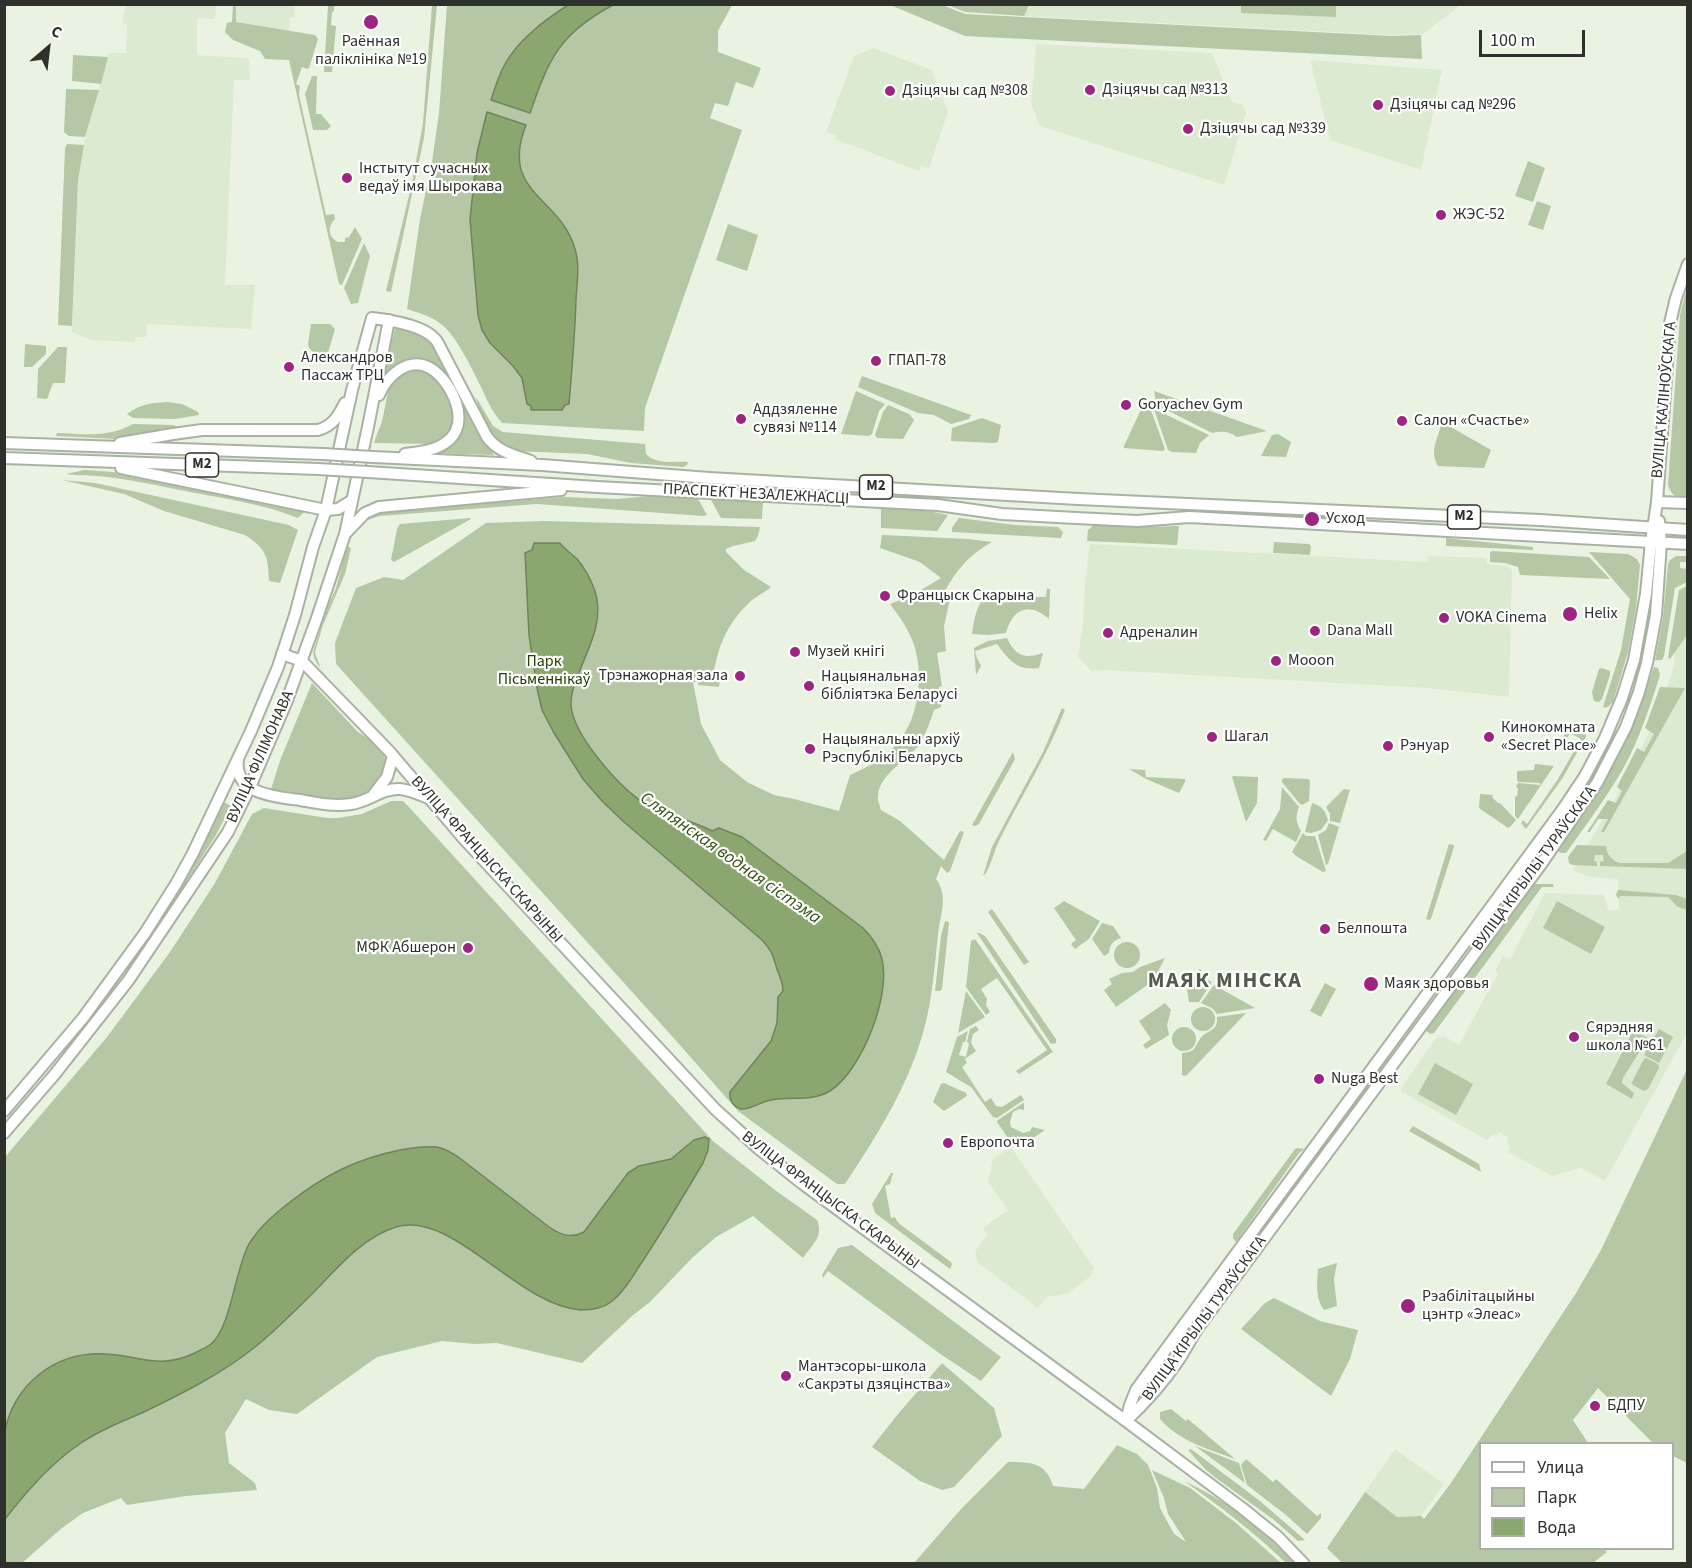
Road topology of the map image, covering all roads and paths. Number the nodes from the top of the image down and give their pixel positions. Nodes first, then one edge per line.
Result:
1 (1688, 264) edge
2 (389, 320) junction
3 (352, 390) junction
4 (369, 422) junction
5 (4, 443) edge
6 (99, 446) junction
7 (378, 457) junction
8 (4, 458) edge
9 (85, 461) junction
10 (543, 465) junction
11 (597, 487) junction
12 (351, 501) junction
13 (1657, 502) junction
14 (1688, 503) edge
15 (326, 510) junction
16 (1656, 529) junction
17 (1688, 530) edge
18 (345, 534) junction
19 (1656, 543) junction
20 (1688, 544) edge
21 (282, 654) junction
22 (302, 661) junction
23 (393, 756) junction
24 (239, 757) junction
25 (250, 787) junction
26 (370, 799) junction
27 (431, 799) junction
28 (117, 973) junction
29 (128, 981) junction
30 (4, 1111) edge
31 (4, 1133) edge
32 (1126, 1421) junction
33 (1304, 1563) edge

1 - 13 main road, ВУЛІЦА КАЛІНОЎСКАГА
2 - 3 main road, ВУЛІЦА ФІЛІМОНАВА
2 - 4 main road, ВУЛІЦА ФІЛІМОНАВА
2 - 10 main road
3 - 6 main road
3 - 15 main road, ВУЛІЦА ФІЛІМОНАВА
4 - 7 main road
4 - 12 main road, ВУЛІЦА ФІЛІМОНАВА
5 - 6 main road, ПРАСПЕКТ НЕЗАЛЕЖНАСЦІ / М2
6 - 7 main road, ПРАСПЕКТ НЕЗАЛЕЖНАСЦІ / М2, bridge
7 - 10 main road, ПРАСПЕКТ НЕЗАЛЕЖНАСЦІ / М2
8 - 9 main road, ПРАСПЕКТ НЕЗАЛЕЖНАСЦІ / М2
9 - 11 main road, ПРАСПЕКТ НЕЗАЛЕЖНАСЦІ / М2, bridge
9 - 15 main road
10 - 16 main road, ПРАСПЕКТ НЕЗАЛЕЖНАСЦІ / М2
11 - 18 main road
11 - 19 main road, ПРАСПЕКТ НЕЗАЛЕЖНАСЦІ / М2
12 - 15 main road
12 - 18 main road, ВУЛІЦА ФІЛІМОНАВА
13 - 14 main road
13 - 16 main road, ВУЛІЦА КАЛІНОЎСКАГА
15 - 21 main road, ВУЛІЦА ФІЛІМОНАВА
16 - 17 main road, ПРАСПЕКТ НЕЗАЛЕЖНАСЦІ / М2
16 - 19 main road, ВУЛІЦА КАЛІНОЎСКАГА
18 - 22 main road, ВУЛІЦА ФІЛІМОНАВА
19 - 20 main road, ПРАСПЕКТ НЕЗАЛЕЖНАСЦІ / М2
19 - 32 main road, ВУЛІЦА КІРЫЛЫ ТУРАЎСКАГА
19 - 32 main road, ВУЛІЦА КІРЫЛЫ ТУРАЎСКАГА
21 - 22 main road, ВУЛІЦА ФРАНЦЫСКА СКАРЫНЫ
21 - 24 main road, ВУЛІЦА ФІЛІМОНАВА
22 - 23 main road, ВУЛІЦА ФРАНЦЫСКА СКАРЫНЫ
22 - 25 main road, ВУЛІЦА ФІЛІМОНАВА
23 - 26 main road
23 - 27 main road, ВУЛІЦА ФРАНЦЫСКА СКАРЫНЫ
24 - 25 main road
24 - 28 main road, ВУЛІЦА ФІЛІМОНАВА
25 - 26 main road
25 - 29 main road, ВУЛІЦА ФІЛІМОНАВА
26 - 27 main road
27 - 32 main road, ВУЛІЦА ФРАНЦЫСКА СКАРЫНЫ
28 - 29 main road
28 - 30 main road, ВУЛІЦА ФІЛІМОНАВА
29 - 31 main road, ВУЛІЦА ФІЛІМОНАВА
32 - 33 main road, ВУЛІЦА ФРАНЦЫСКА СКАРЫНЫ

